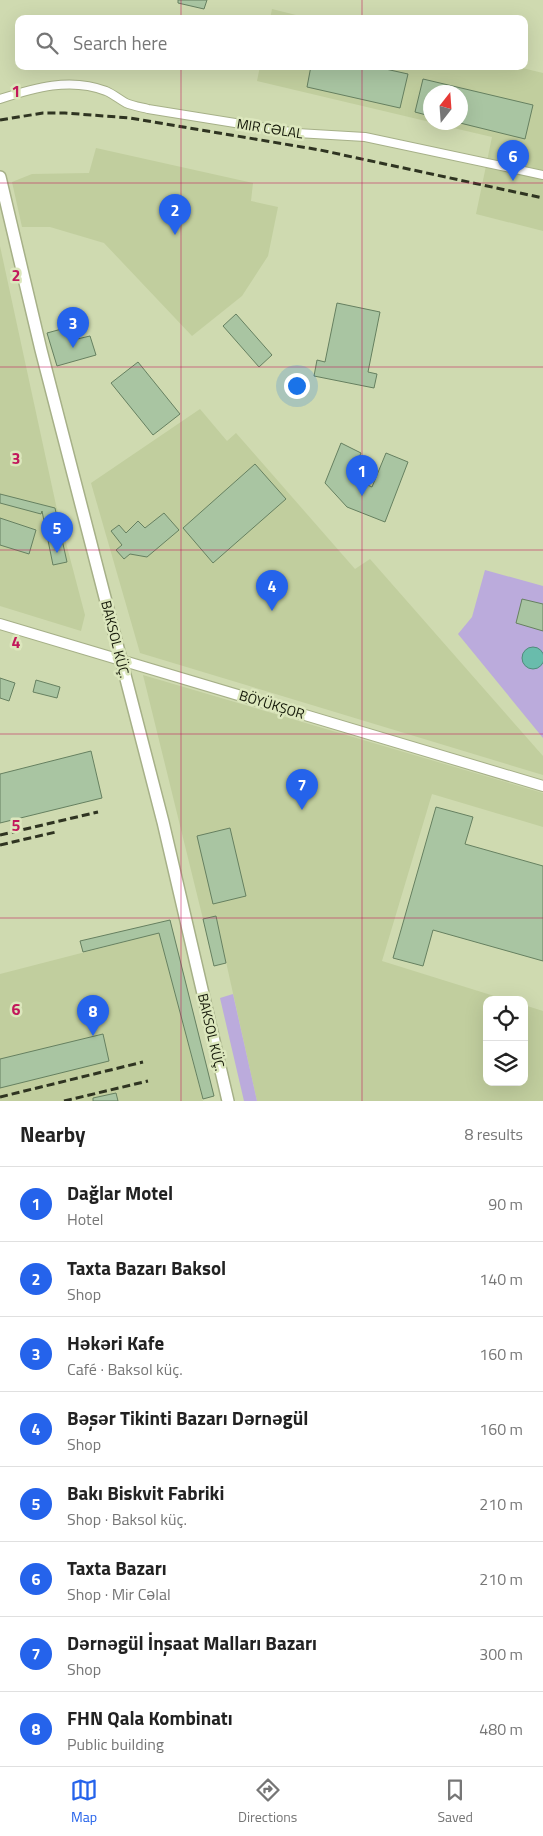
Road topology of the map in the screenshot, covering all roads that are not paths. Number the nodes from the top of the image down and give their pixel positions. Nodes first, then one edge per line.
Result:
1 (0, 99) edge
2 (543, 175) edge
3 (0, 177) edge
4 (0, 624) edge
5 (121, 659) junction
6 (543, 786) edge
7 (228, 1101) edge

1 - 2 street, MIR CƏLAL
3 - 5 main road, BAKSOL KÜÇ.
4 - 5 street, BÖYÜKŞOR
5 - 6 street, BÖYÜKŞOR
5 - 7 main road, BAKSOL KÜÇ.

